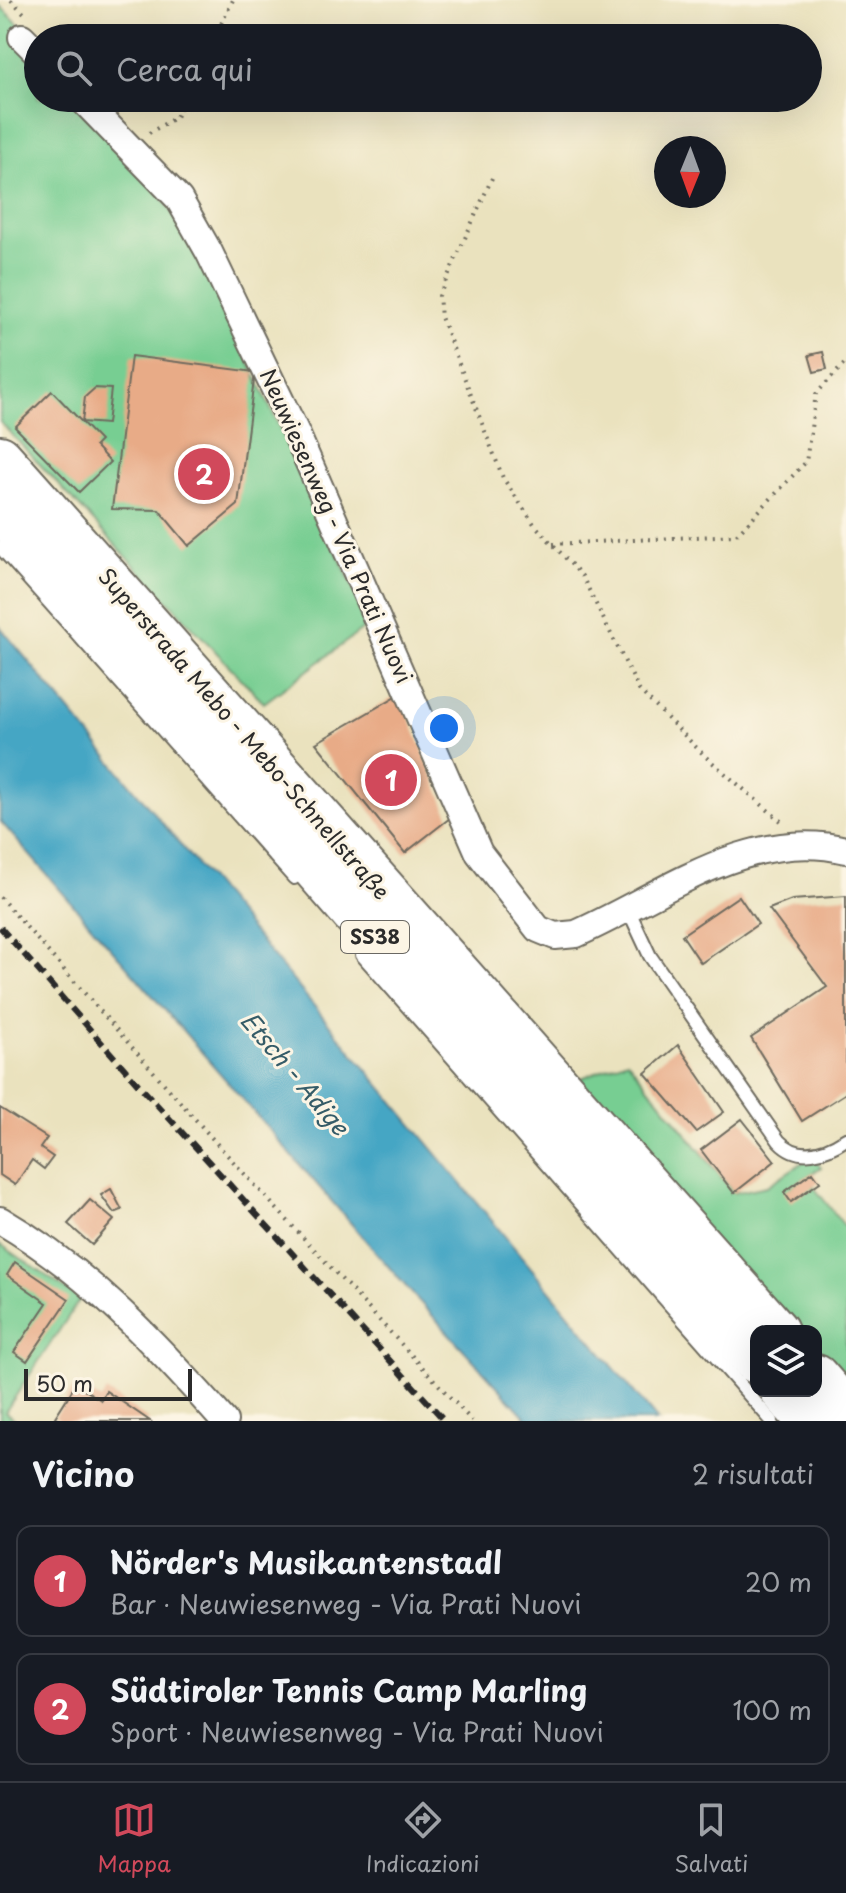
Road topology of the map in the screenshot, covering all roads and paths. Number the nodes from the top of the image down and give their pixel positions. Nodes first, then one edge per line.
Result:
1 (233, 0) edge
2 (221, 24) edge
3 (95, 112) edge
4 (178, 112) edge
5 (143, 136) dead end
6 (492, 178) dead end
7 (846, 362) edge
8 (0, 458) edge
9 (0, 508) edge
10 (552, 544) junction
11 (0, 547) edge
12 (800, 845) junction
13 (846, 850) edge
14 (299, 884) dead end
15 (0, 897) edge
16 (628, 909) junction
17 (352, 943) dead end
18 (846, 1139) edge
19 (0, 1220) edge
20 (771, 1325) edge
21 (750, 1354) edge
22 (822, 1384) edge
23 (788, 1397) edge
24 (846, 1411) edge
25 (224, 1421) edge
26 (472, 1421) edge
27 (772, 1421) edge
28 (809, 1421) edge

1 - 2 path
3 - 16 street, Neuwiesenweg - Via Prati Nuovi
4 - 5 path
6 - 10 path
7 - 10 path
8 - 20 highway, Superstrada Mebo - Mebo-Schnellstraße / SS38
9 - 21 highway, Superstrada Mebo - Mebo-Schnellstraße / SS38
10 - 12 path
11 - 14 lane
12 - 13 street, Neuwiesenweg - Via Prati Nuovi
12 - 16 street, Neuwiesenweg - Via Prati Nuovi
15 - 26 path
16 - 18 lane
17 - 27 lane
19 - 25 street
22 - 24 highway
23 - 28 highway

